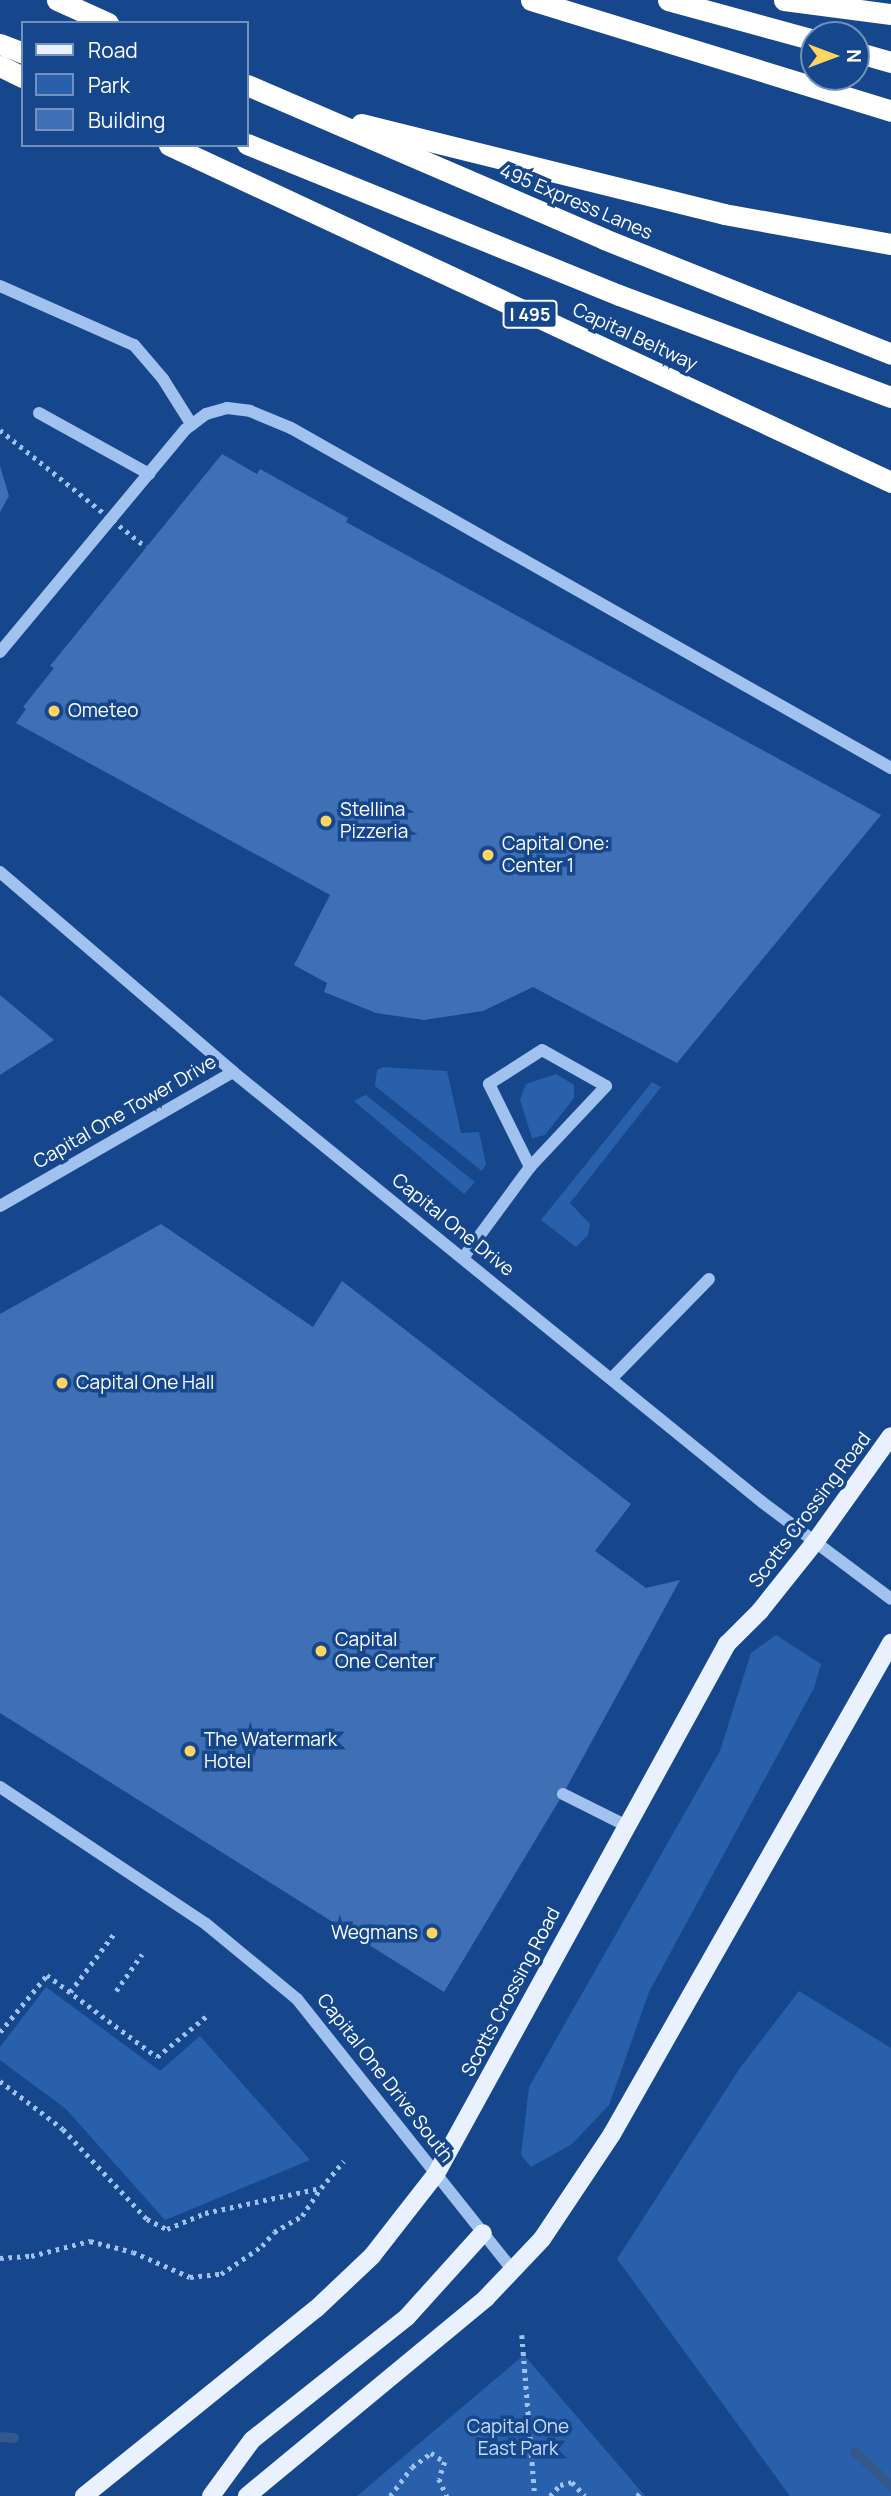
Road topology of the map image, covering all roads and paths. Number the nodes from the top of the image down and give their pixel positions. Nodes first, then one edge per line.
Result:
1 (57, 0) edge
2 (531, 0) edge
3 (668, 0) edge
4 (785, 0) edge
5 (891, 15) edge
6 (104, 21) edge
7 (800, 36) edge
8 (0, 44) edge
9 (21, 52) edge
10 (870, 56) edge
11 (891, 62) edge
12 (0, 66) edge
13 (21, 76) edge
14 (248, 85) edge
15 (294, 107) junction
16 (891, 111) edge
17 (248, 144) edge
18 (173, 147) edge
19 (891, 244) edge
20 (0, 286) edge
21 (891, 355) edge
22 (891, 397) edge
23 (39, 414) dead end
24 (192, 425) junction
25 (0, 430) edge
26 (149, 474) junction
27 (891, 482) edge
28 (146, 547) dead end
29 (0, 652) edge
30 (891, 768) edge
31 (0, 872) edge
32 (233, 1072) junction
33 (530, 1167) junction
34 (0, 1206) edge
35 (463, 1258) junction
36 (709, 1279) dead end
37 (611, 1379) junction
38 (891, 1436) edge
39 (815, 1542) junction
40 (891, 1599) edge
41 (891, 1643) edge
42 (0, 1787) edge
43 (563, 1794) dead end
44 (625, 1825) junction
45 (116, 1931) dead end
46 (142, 1954) dead end
47 (116, 1991) dead end
48 (70, 1992) junction
49 (209, 2014) dead end
50 (0, 2032) edge
51 (0, 2081) edge
52 (344, 2161) dead end
53 (436, 2174) junction
54 (321, 2189) junction
55 (483, 2233) junction
56 (0, 2258) edge
57 (513, 2270) junction
58 (522, 2335) dead end
59 (84, 2496) edge
60 (211, 2496) edge
61 (247, 2496) edge
62 (390, 2496) edge
63 (447, 2496) edge
64 (535, 2496) edge
65 (550, 2496) edge
66 (585, 2496) edge

1 - 6 highway
2 - 16 highway
3 - 7 highway
4 - 5 highway
8 - 9 highway
10 - 11 highway
12 - 13 highway
14 - 15 highway, 495 Express Lanes
15 - 19 highway
15 - 21 highway, 495 Express Lanes
17 - 22 highway
18 - 27 highway, Capital Beltway / I 495
20 - 24 street
23 - 26 street
24 - 26 street
24 - 30 street
25 - 28 path, bridge
26 - 29 street
31 - 32 street, Capital One Drive
32 - 34 street, Capital One Tower Drive
32 - 35 street, Capital One Drive
33 - 33 street
33 - 35 street
35 - 37 street, Capital One Drive
36 - 37 street
37 - 39 street, Capital One Drive
38 - 39 main road, Scotts Crossing Road
39 - 40 street, Capital One Drive
39 - 44 main road, Scotts Crossing Road
41 - 57 main road
42 - 53 street, Capital One Drive South
43 - 44 street
44 - 53 main road, Scotts Crossing Road
45 - 48 path
46 - 47 path
48 - 49 path
48 - 50 path
51 - 54 path
52 - 54 path
53 - 55 street, Capital One Drive South
53 - 59 main road, Scotts Crossing Road
54 - 56 path
55 - 57 street, Capital One Drive South
55 - 60 main road
57 - 61 main road
58 - 64 path
62 - 63 path
65 - 66 path

